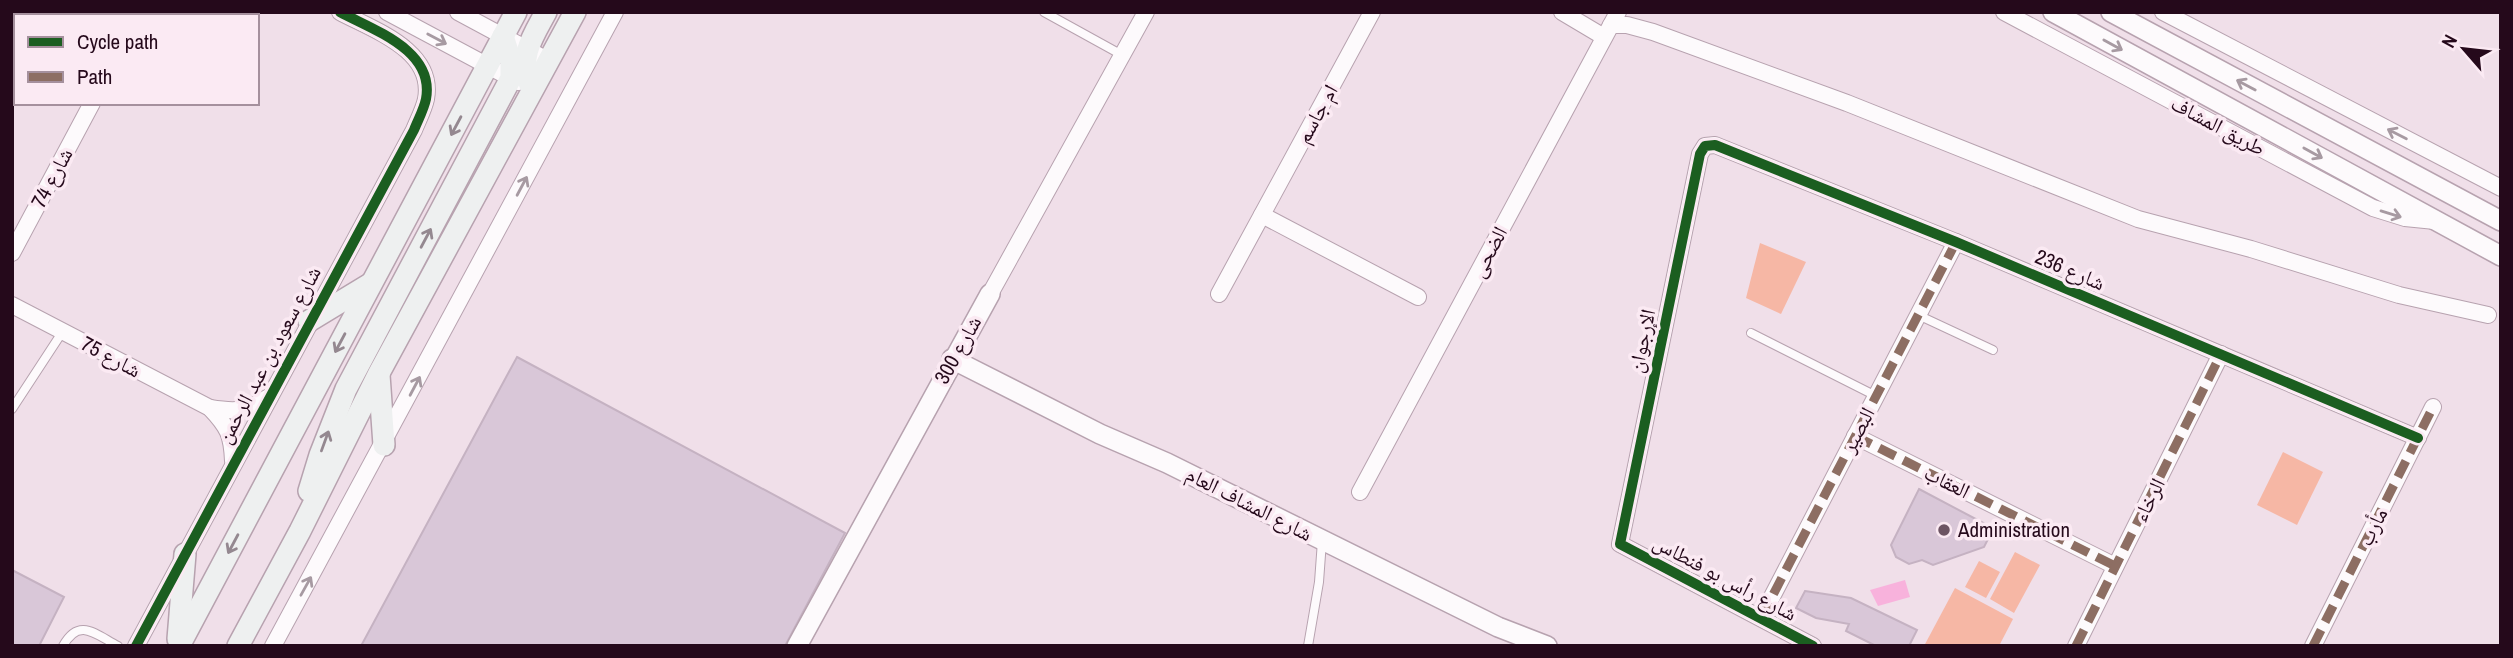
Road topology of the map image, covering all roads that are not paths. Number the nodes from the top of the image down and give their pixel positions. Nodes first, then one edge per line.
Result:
1 (340, 12) edge
2 (387, 12) edge
3 (458, 12) edge
4 (516, 12) edge
5 (546, 12) edge
6 (575, 12) edge
7 (615, 12) edge
8 (1044, 12) edge
9 (1146, 12) edge
10 (1372, 12) edge
11 (1562, 12) edge
12 (2004, 12) edge
13 (2053, 12) edge
14 (2111, 12) edge
15 (2163, 12) edge
16 (1611, 24) edge
17 (503, 36) junction
18 (527, 49) junction
19 (1122, 55) junction
20 (549, 61) junction
21 (488, 66) junction
22 (510, 78) junction
23 (533, 90) junction
24 (91, 105) edge
25 (1705, 146) joint
26 (2501, 188) edge
27 (1262, 215) junction
28 (2438, 221) junction
29 (2501, 221) edge
30 (1956, 243) junction
31 (12, 253) edge
32 (2501, 256) edge
33 (372, 283) junction
34 (990, 294) joint
35 (1219, 294) dead end
36 (1418, 297) dead end
37 (12, 305) edge
38 (1918, 315) junction
39 (2488, 315) dead end
40 (309, 321) junction
41 (63, 331) junction
42 (1751, 333) dead end
43 (1993, 350) dead end
44 (2221, 354) junction
45 (952, 359) junction
46 (379, 373) junction
47 (1876, 396) junction
48 (268, 397) junction
49 (2432, 407) dead end
50 (210, 408) junction
51 (12, 409) edge
52 (1855, 436) junction
53 (2418, 438) junction
54 (384, 444) junction
55 (233, 464) junction
56 (1360, 492) dead end
57 (300, 531) junction
58 (1322, 541) junction
59 (1620, 544) joint
60 (185, 554) junction
61 (2115, 566) junction
62 (1761, 618) junction
63 (63, 646) edge
64 (118, 646) edge
65 (136, 646) edge
66 (178, 646) edge
67 (238, 646) edge
68 (273, 646) edge
69 (797, 646) edge
70 (1308, 646) edge
71 (1547, 646) edge
72 (1813, 646) edge
73 (2076, 646) edge
74 (2313, 646) edge

1 - 40 street, شارع سعود بن عبد الرحمن
2 -> 21 street
3 - 17 street
4 - 17 main road
5 - 18 main road
6 - 20 main road
54 -> 7 street
8 - 19 lane
9 - 19 street, شارع 300
10 - 27 street, ام جاسم
11 - 16 street
12 -> 28 street, طريق المشاف
13 -> 28 street, طريق المشاف
29 -> 14 street
26 -> 15 street
16 - 39 street
16 - 56 street, الضحى
17 - 18 street
17 - 21 main road
17 - 22 main road
18 - 20 street
18 - 23 main road
19 - 34 street, شارع 300
20 - 23 main road
21 - 22 street
21 -> 33 main road
22 - 23 street
57 -> 22 main road
23 - 46 main road
24 - 31 street, شارع 74
25 - 30 street, شارع 236
25 - 59 street, الإرجوان
27 - 35 street, ام جاسم
27 - 36 street
28 - 32 street, طريق المشاف
30 - 38 street, البصير
30 - 44 street, شارع 236
33 - 40 main road
33 -> 66 main road
34 - 45 street, شارع 300
37 - 41 street, شارع 75
38 - 43 lane
38 - 47 street, البصير
40 - 48 street, شارع سعود بن عبد الرحمن
41 - 50 street, شارع 75
41 - 51 lane
42 - 47 lane
44 - 53 street, شارع 236
44 - 61 street, الرخاء
45 - 58 street, شارع المشاف العام
45 - 69 street, شارع 300
46 - 54 main road
46 - 57 main road
47 - 52 street, البصير
48 - 50 street, شارع 75
48 - 55 street, شارع سعود بن عبد الرحمن
49 - 53 street, مأرب
50 - 55 street, شارع 75
52 - 61 street, العقاب
52 - 62 street, البصير
53 - 74 street, مأرب
68 -> 54 street
55 - 60 street, شارع سعود بن عبد الرحمن
57 - 67 main road
58 - 70 lane
58 - 71 street, شارع المشاف العام
59 - 62 street, شارع رأس بو فنطاس
60 - 65 street, شارع سعود بن عبد الرحمن
60 - 66 main road
61 - 73 street, الرخاء
62 - 72 street, شارع رأس بو فنطاس
63 - 64 lane

